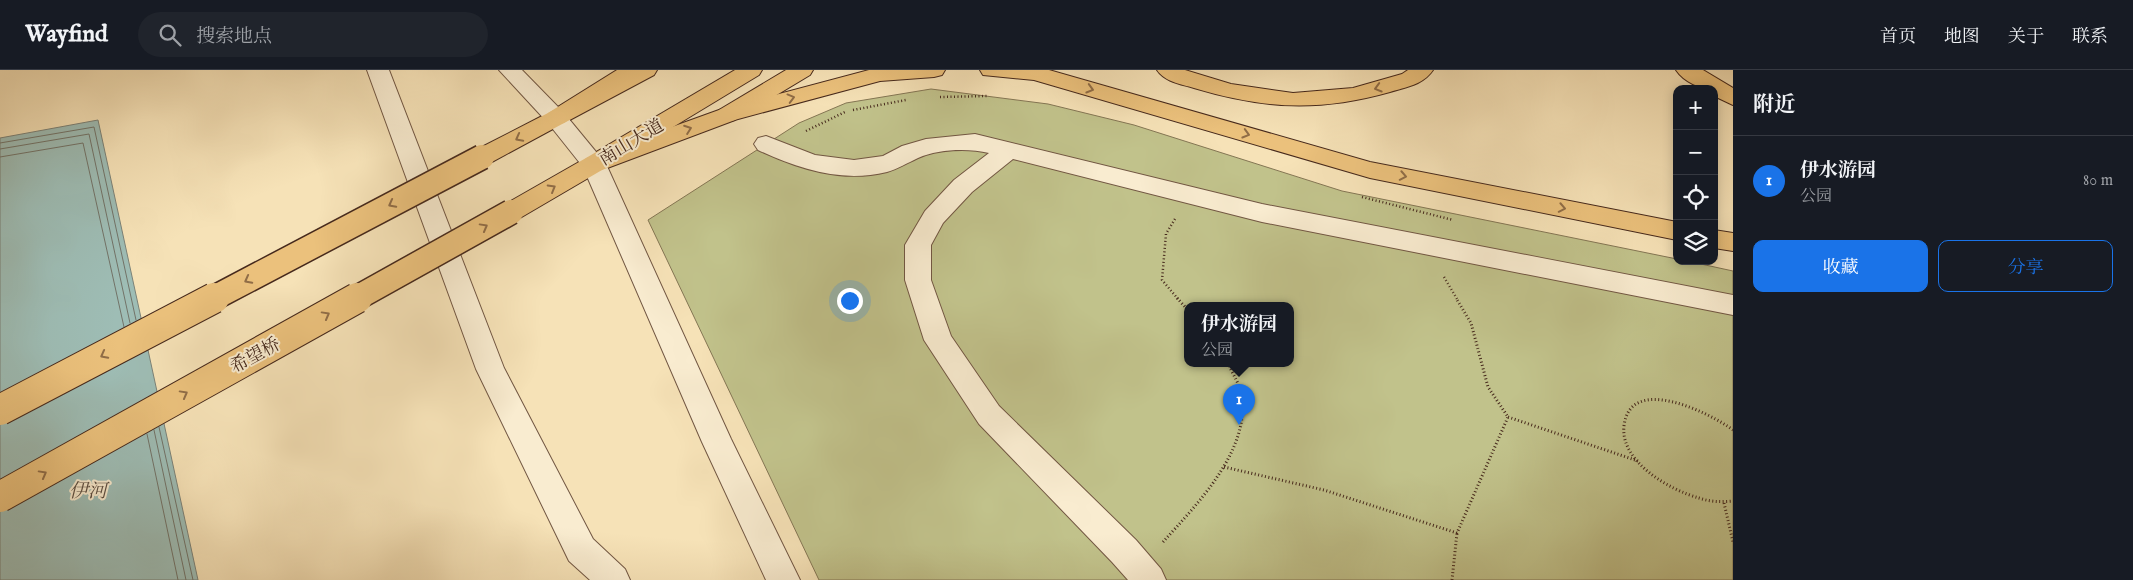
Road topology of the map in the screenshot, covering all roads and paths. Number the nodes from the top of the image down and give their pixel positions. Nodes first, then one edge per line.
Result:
1 (378, 70) edge
2 (510, 70) edge
3 (632, 70) edge
4 (646, 70) edge
5 (751, 70) edge
6 (802, 70) edge
7 (934, 70) edge
8 (991, 70) edge
9 (1168, 70) edge
10 (1422, 70) edge
11 (1687, 70) edge
12 (989, 96) dead end
13 (935, 97) dead end
14 (1733, 98) edge
15 (909, 100) dead end
16 (726, 115) junction
17 (556, 118) junction
18 (804, 133) dead end
19 (766, 144) dead end
20 (1009, 150) junction
21 (594, 164) junction
22 (1189, 195) junction
23 (511, 212) joint
24 (1673, 230) edge
25 (1718, 240) edge
26 (1733, 242) edge
27 (1443, 277) dead end
28 (1184, 305) edge
29 (1733, 305) edge
30 (1230, 367) edge
31 (0, 410) edge
32 (1508, 417) junction
33 (1732, 429) edge
34 (1638, 461) junction
35 (1224, 467) junction
36 (0, 497) edge
37 (1733, 502) edge
38 (1724, 503) junction
39 (1457, 533) junction
40 (1733, 542) edge
41 (1144, 575) edge
42 (613, 580) edge
43 (783, 580) edge
44 (1452, 580) edge

1 - 42 street
2 - 17 street
3 - 17 main road
4 - 17 main road
5 - 21 main road, 南山大道
6 - 16 main road
16 -> 7 main road
8 -> 24 main road
10 -> 9 main road
11 - 14 main road
12 - 13 path
15 - 18 path
21 -> 16 main road
17 - 21 street
17 -> 31 main road, bridge
19 - 20 street
20 - 22 street
20 - 41 street
23 -> 21 main road, 南山大道
21 - 43 street
22 - 28 path
22 - 29 street
36 -> 23 main road, 希望桥, bridge
25 - 26 main road
27 - 32 path
30 - 35 path
32 - 34 path
32 - 39 path
33 - 34 path
34 - 38 path
35 - 39 path
35 - 41 path
37 - 38 path
38 - 40 path
39 - 44 path

